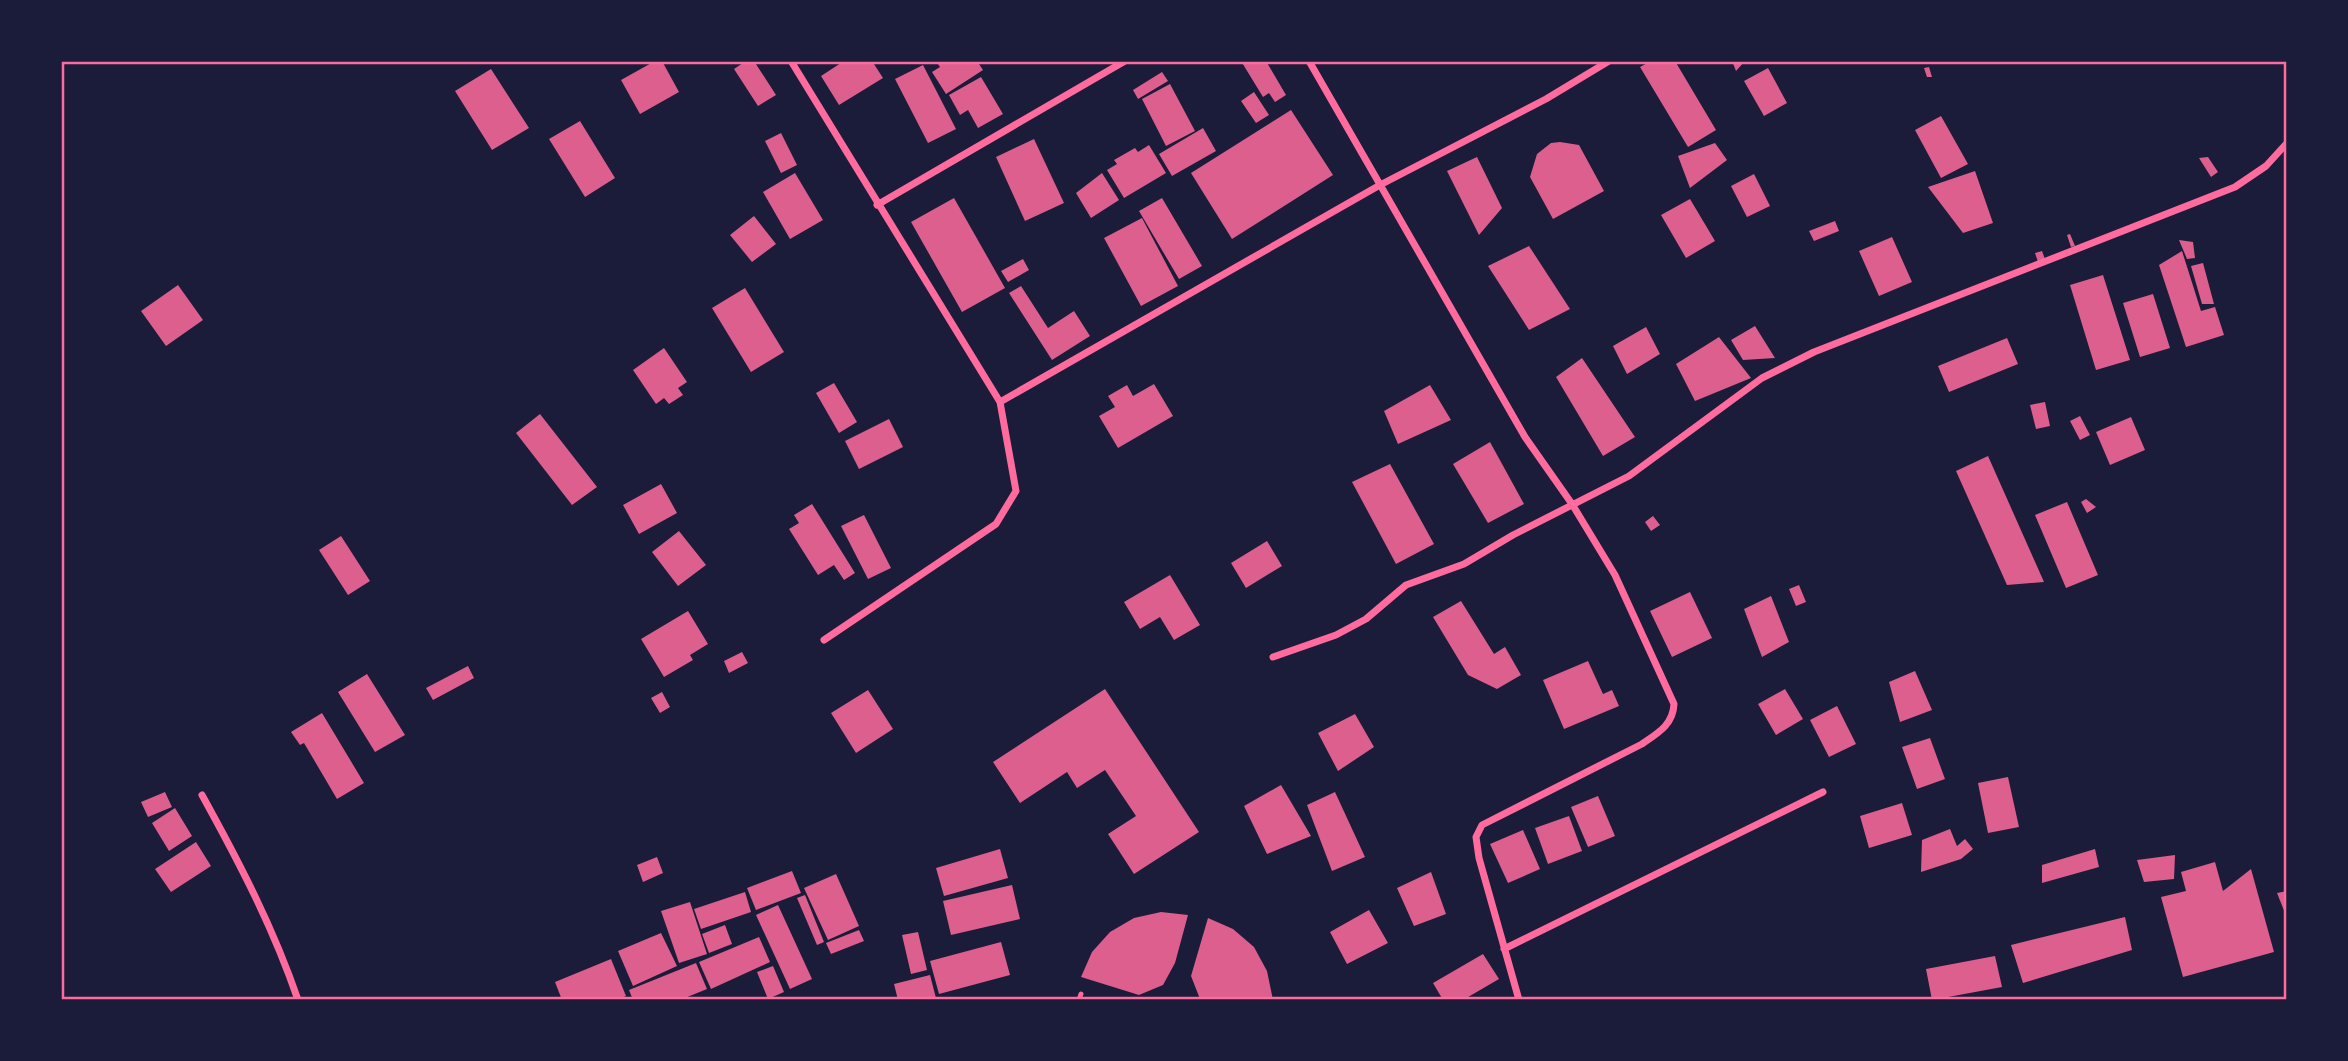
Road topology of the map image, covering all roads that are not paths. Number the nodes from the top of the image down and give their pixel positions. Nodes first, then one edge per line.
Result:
1 (791, 61) edge
2 (1125, 61) edge
3 (1309, 61) edge
4 (1609, 61) edge
5 (2287, 143) edge
6 (1380, 185) junction
7 (877, 205) junction
8 (1000, 402) junction
9 (1572, 504) junction
10 (824, 640) dead end
11 (1273, 657) dead end
12 (1823, 792) dead end
13 (202, 795) dead end
14 (1504, 949) junction
15 (298, 1000) edge
16 (1518, 1000) edge

1 - 7 street
2 - 7 street
3 - 6 street
4 - 6 street
5 - 9 street
6 - 8 street
6 - 9 street
7 - 8 street
8 - 10 street
9 - 11 street
9 - 14 street
12 - 14 street
13 - 15 street
14 - 16 street

